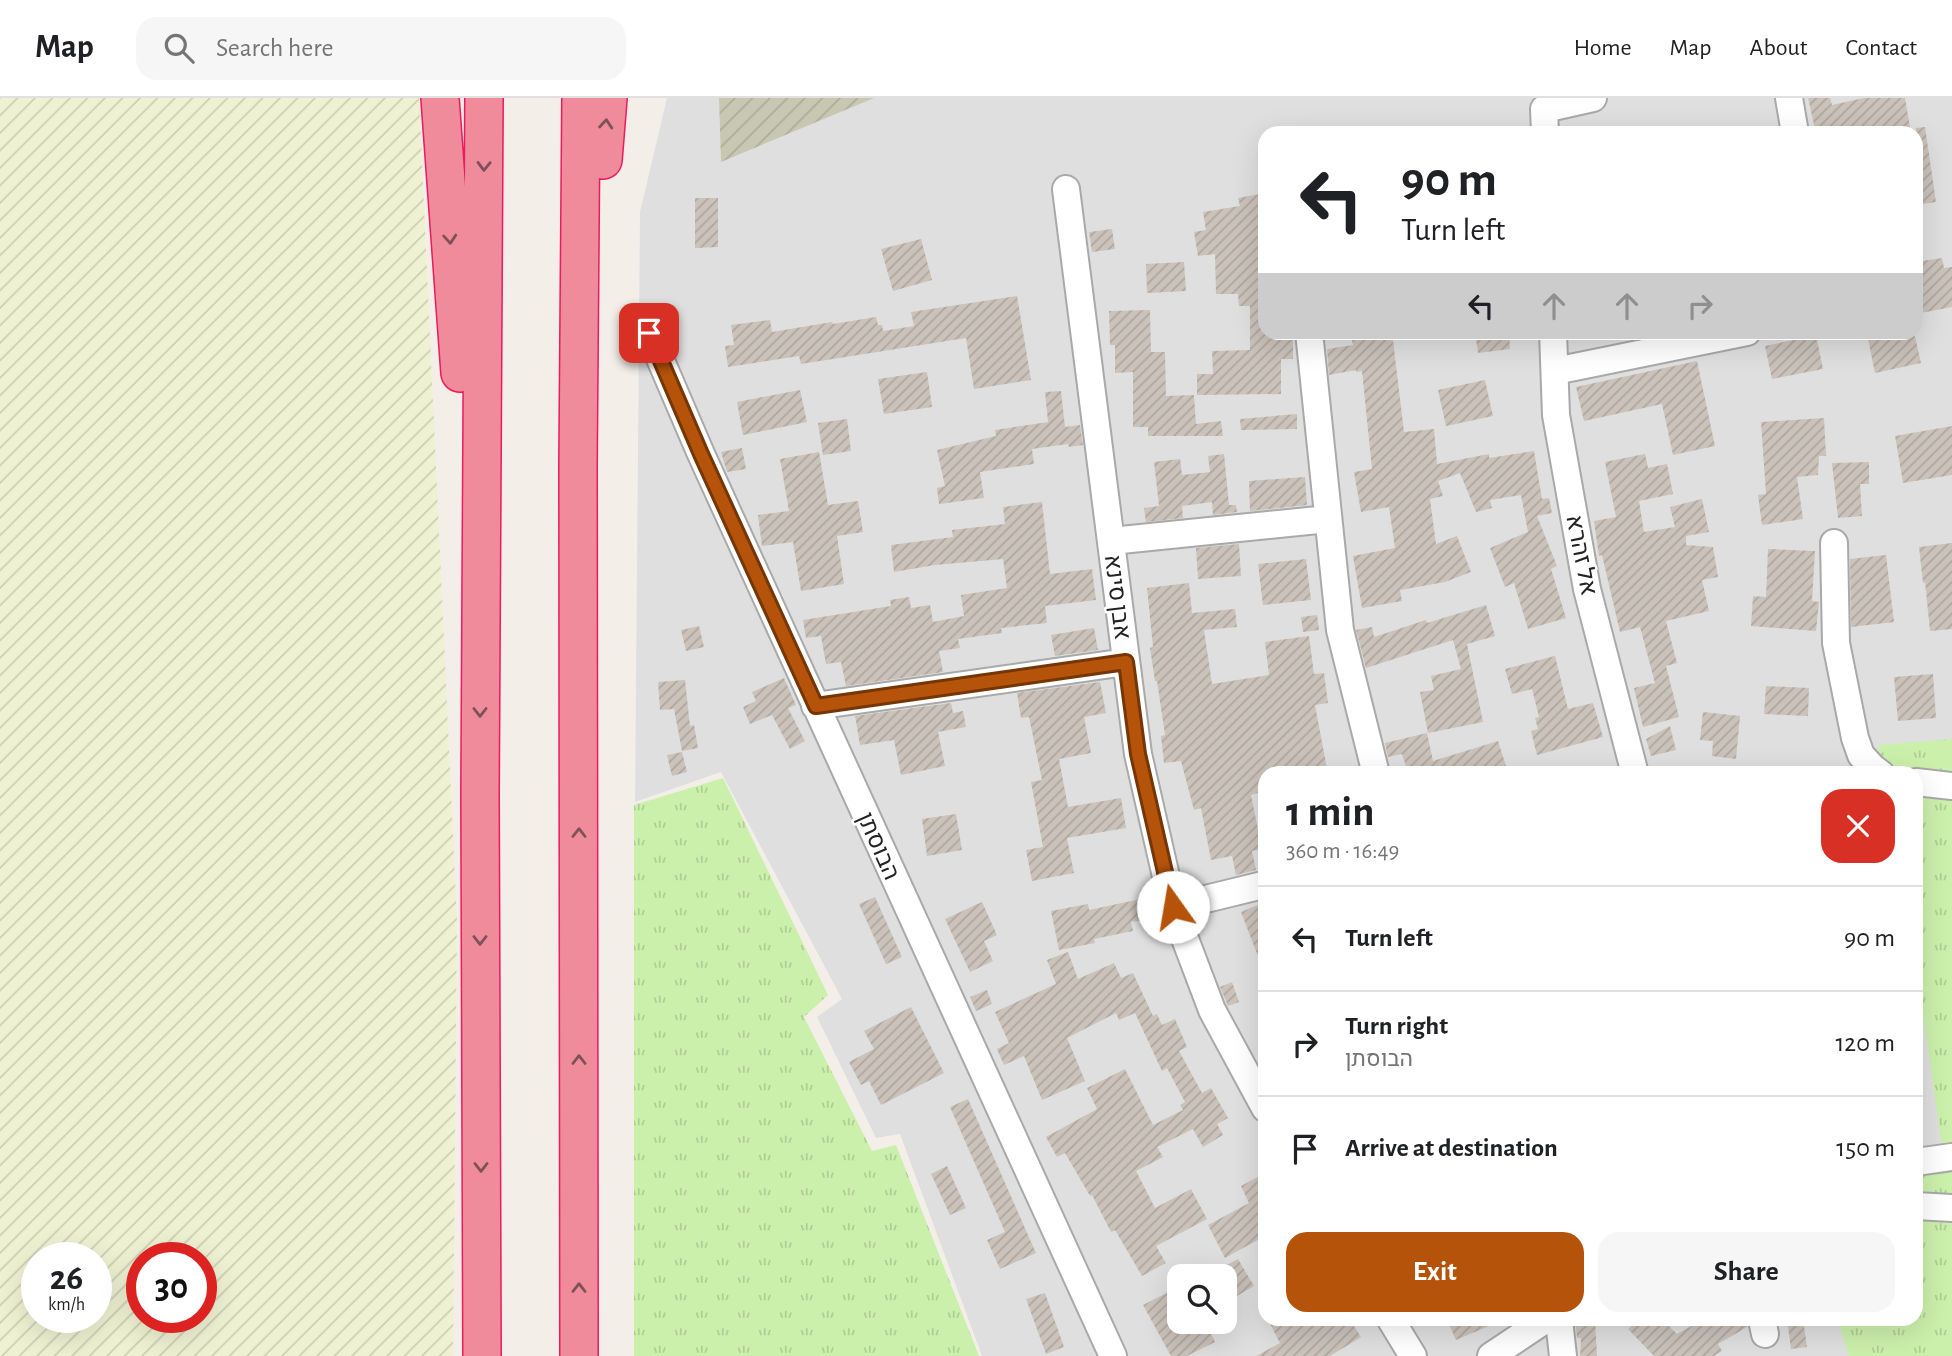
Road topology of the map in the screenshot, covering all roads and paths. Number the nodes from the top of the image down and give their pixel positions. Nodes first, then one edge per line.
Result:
1 (440, 98) edge
2 (484, 98) edge
3 (581, 98) edge
4 (608, 98) edge
5 (1593, 98) edge
6 (1789, 98) edge
7 (1545, 121) edge
8 (1794, 126) edge
9 (1066, 189) dead end
10 (649, 333) dead end
11 (1310, 340) edge
12 (1553, 340) edge
13 (1708, 340) edge
14 (1555, 371) junction
15 (1328, 519) junction
16 (1111, 541) junction
17 (1834, 543) dead end
18 (480, 653) junction
19 (1126, 662) junction
20 (816, 706) junction
21 (579, 755) junction
22 (1374, 766) edge
23 (1633, 766) edge
24 (1871, 766) edge
25 (1923, 783) edge
26 (1952, 786) edge
27 (1258, 886) edge
28 (1173, 907) junction
29 (1258, 1095) edge
30 (1952, 1157) edge
31 (1923, 1161) edge
32 (1923, 1206) edge
33 (1952, 1208) edge
34 (1395, 1326) edge
35 (1536, 1326) edge
36 (1560, 1326) edge
37 (482, 1356) edge
38 (579, 1356) edge
39 (1113, 1356) edge
40 (1413, 1356) edge
41 (1491, 1356) edge
42 (1563, 1356) edge

1 -> 18 highway
2 -> 18 highway
3 - 21 highway
21 -> 4 highway
5 - 7 street
6 - 8 street
9 - 16 street, אבן סינא
10 - 20 street, הבוסתן
11 - 15 street
12 - 14 street, אל זהרא
13 - 14 street
14 - 23 street, אל זהרא
15 - 16 street
15 - 22 street
16 - 19 street, אבן סינא
17 - 24 street
18 -> 37 highway
19 - 20 street
19 - 28 street, אבן סינא
20 - 39 street, הבוסתן
38 -> 21 highway
25 - 26 street
27 - 28 street
28 - 29 street, אבן סינא
30 - 31 street
32 - 33 street
34 - 40 street
35 - 41 street
36 - 42 street

